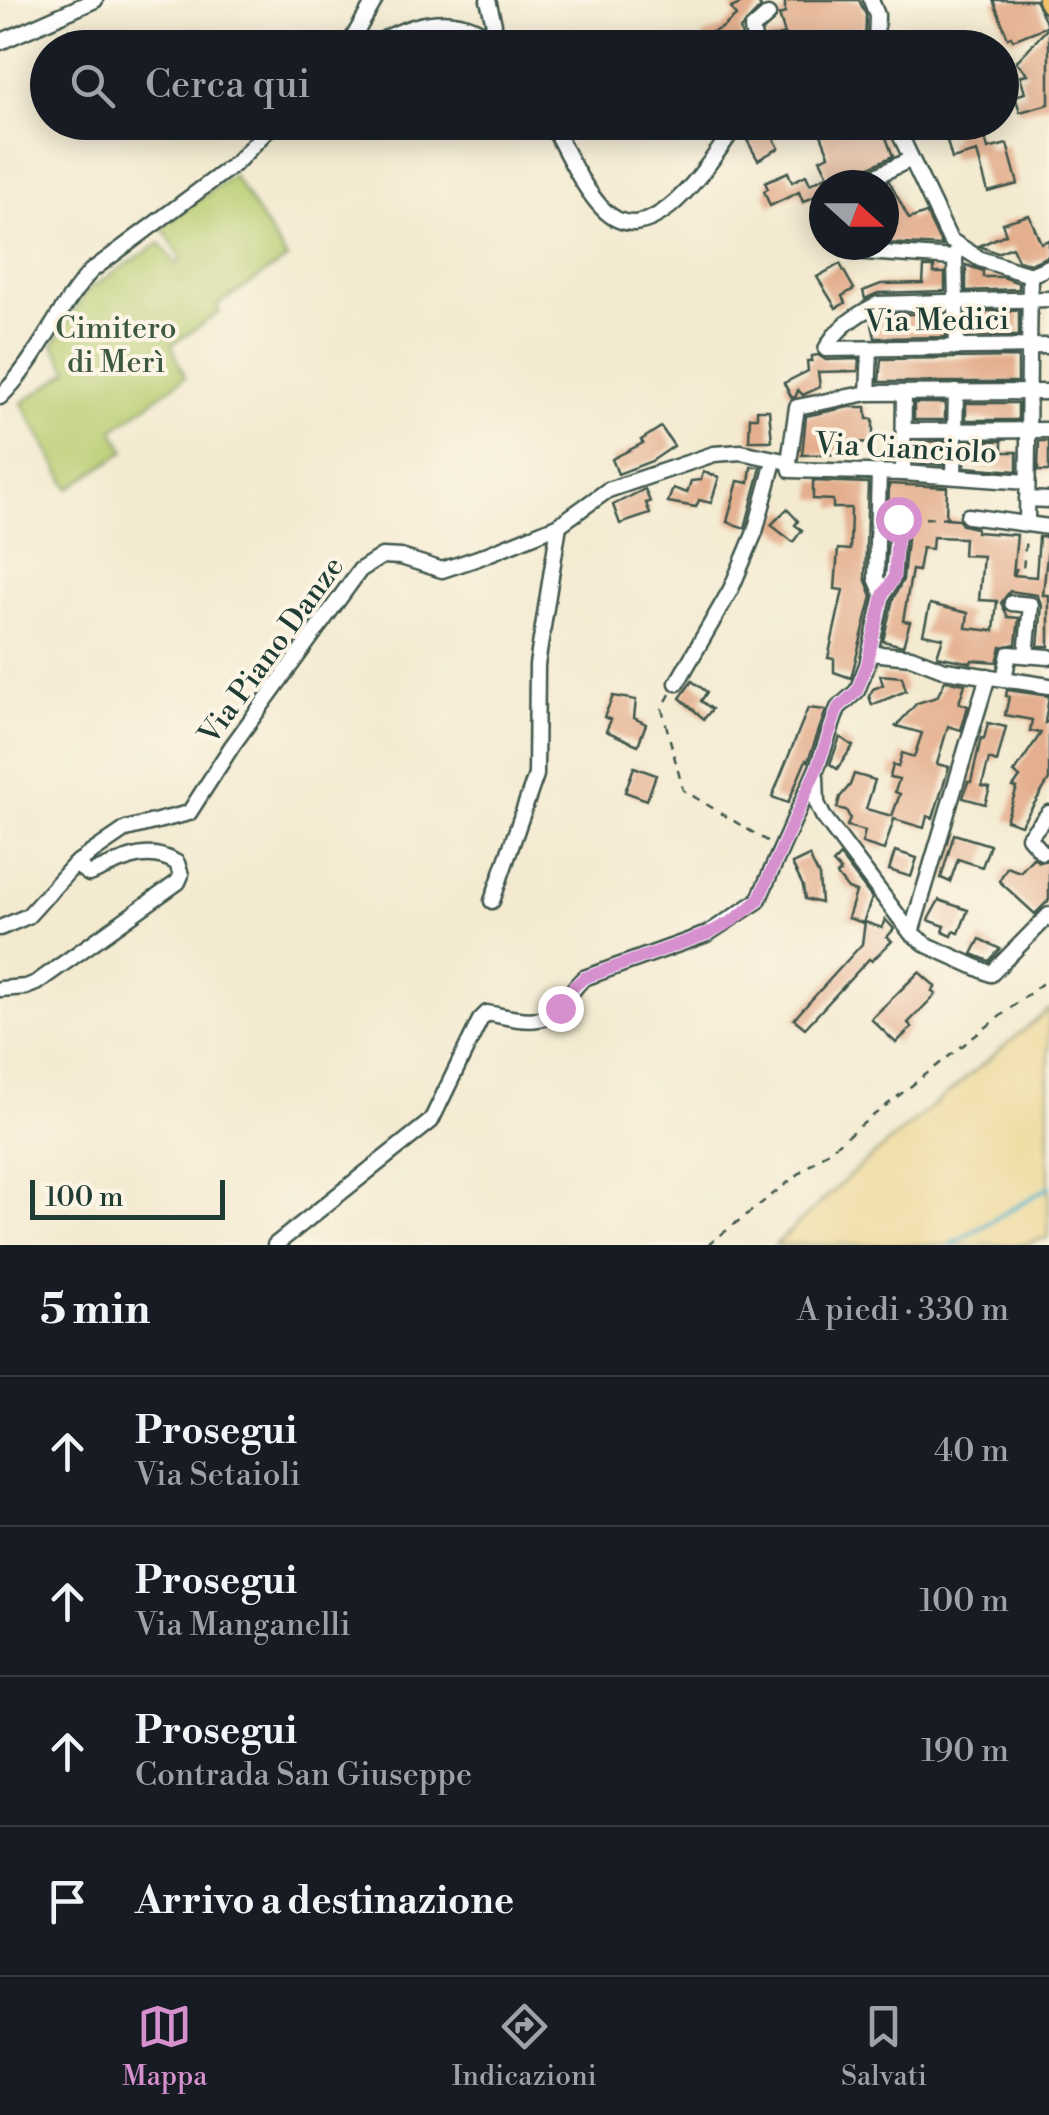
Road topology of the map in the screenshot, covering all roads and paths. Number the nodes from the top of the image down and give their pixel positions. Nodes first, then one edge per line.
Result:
1 (94, 0) edge
2 (375, 0) edge
3 (488, 0) edge
4 (870, 0) edge
5 (768, 15) dead end
6 (358, 30) edge
7 (401, 30) edge
8 (477, 30) edge
9 (490, 30) edge
10 (752, 30) edge
11 (877, 30) edge
12 (0, 42) edge
13 (258, 140) edge
14 (561, 140) edge
15 (725, 140) edge
16 (902, 140) edge
17 (910, 160) junction
18 (889, 170) edge
19 (899, 252) edge
20 (956, 253) junction
21 (1049, 267) edge
22 (1030, 275) junction
23 (1049, 299) edge
24 (1030, 300) junction
25 (956, 302) junction
26 (1049, 346) edge
27 (1030, 347) junction
28 (957, 348) junction
29 (870, 349) junction
30 (956, 392) junction
31 (1029, 392) junction
32 (1049, 392) edge
33 (868, 393) junction
34 (904, 393) junction
35 (0, 397) edge
36 (1028, 430) junction
37 (1049, 430) edge
38 (904, 431) junction
39 (956, 431) junction
40 (782, 461) junction
41 (878, 472) junction
42 (903, 473) junction
43 (954, 476) junction
44 (1027, 482) junction
45 (1027, 499) junction
46 (1049, 500) edge
47 (968, 516) joint
48 (898, 519) joint
49 (1026, 524) junction
50 (558, 525) junction
51 (1049, 527) edge
52 (1014, 576) dead end
53 (883, 595) junction
54 (1012, 603) dead end
55 (870, 653) junction
56 (1026, 655) junction
57 (1049, 657) edge
58 (996, 677) junction
59 (677, 683) joint
60 (1049, 686) edge
61 (817, 768) junction
62 (1049, 813) edge
63 (780, 849) junction
64 (1042, 852) dead end
65 (75, 864) junction
66 (492, 902) dead end
67 (1049, 915) edge
68 (0, 928) edge
69 (910, 933) junction
70 (1049, 978) edge
71 (0, 990) edge
72 (276, 1245) edge
73 (708, 1245) edge

1 - 12 street
2 - 6 street
3 - 9 street
4 - 11 street
5 - 10 street
7 - 8 street
13 - 35 street
14 - 15 street
16 - 17 street
17 - 18 street
17 - 20 street
19 - 20 street
20 - 22 street
20 - 25 street
21 - 22 street
22 - 24 street
23 - 24 street
24 - 25 street
24 - 27 street
25 - 28 street
25 - 29 street, Via Medici
26 - 27 street, Via Medici
27 - 28 street, Via Medici
27 - 31 street
28 - 29 street, Via Medici
29 - 33 street
30 - 31 street
30 - 34 street
30 - 39 street
31 - 32 street
31 - 36 street
33 - 34 street
33 - 40 street
34 - 38 street
36 - 37 street
36 - 39 street
36 - 44 street
38 - 39 street
38 - 42 street
39 - 43 street
40 - 41 street, Via Cianciolo
40 - 50 street, Via Piano Danze
40 - 59 street
41 - 42 street, Via Cianciolo
41 - 53 street
42 - 43 street, Via Cianciolo
43 - 44 street, Via Cianciolo
44 - 45 street
45 - 46 street
45 - 49 street
47 - 48 path
47 - 49 street
48 - 53 street
49 - 51 street
49 - 52 path
50 - 65 street, Via Piano Danze
50 - 66 street
53 - 55 street
54 - 56 street
55 - 58 street
55 - 61 street
56 - 57 street
56 - 58 street
58 - 60 street
58 - 69 street
59 - 63 path
61 - 63 street
61 - 69 street
62 - 64 street
63 - 72 street
65 - 68 street, Via Piano Danze
65 - 71 street
67 - 69 street
70 - 73 path

